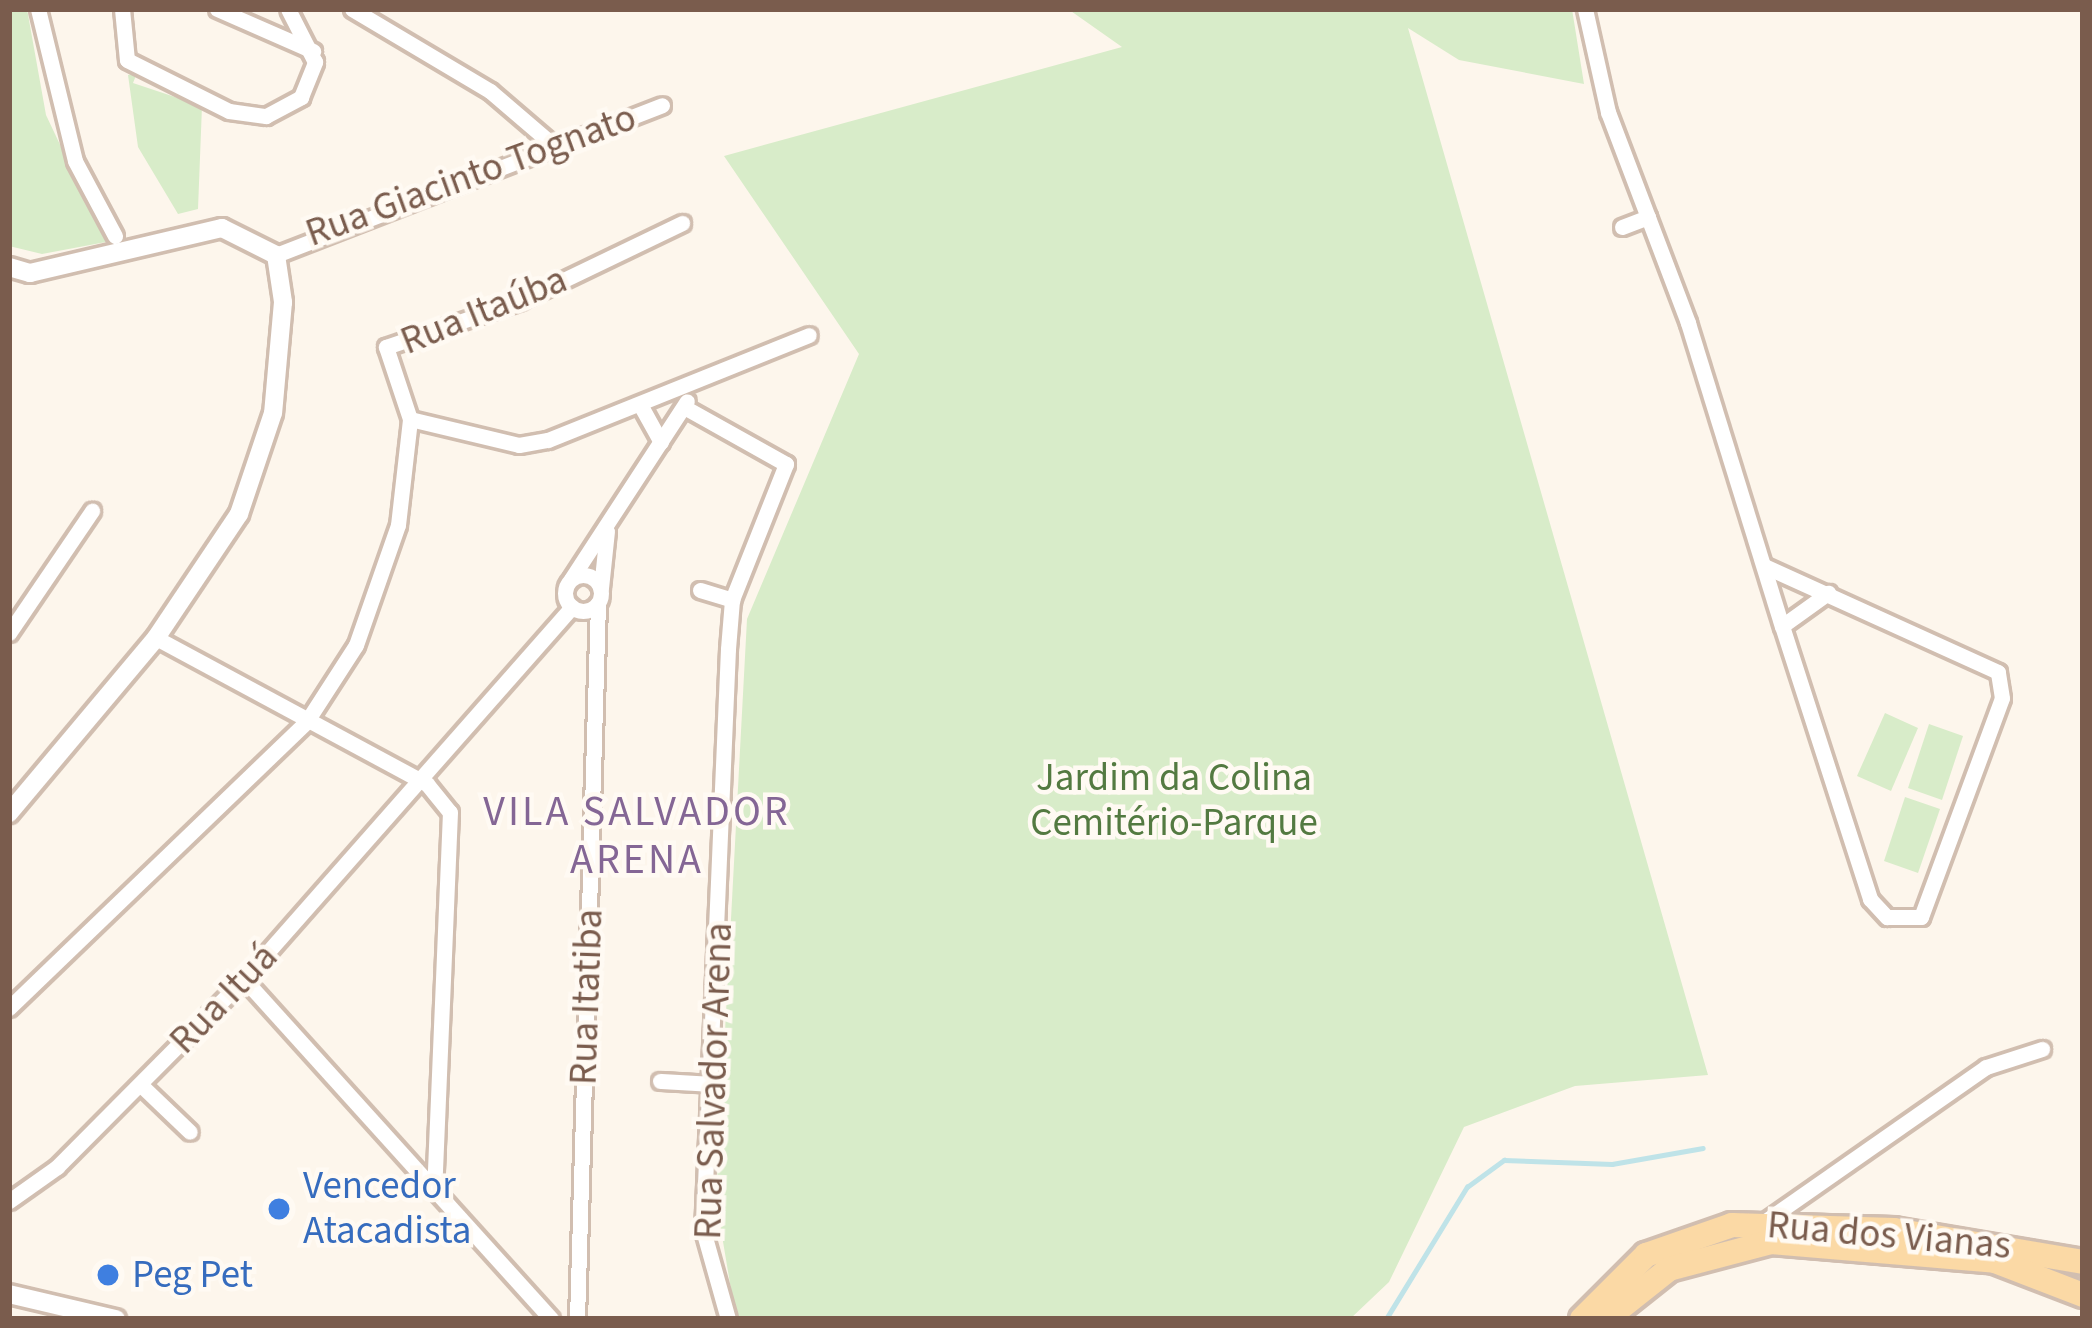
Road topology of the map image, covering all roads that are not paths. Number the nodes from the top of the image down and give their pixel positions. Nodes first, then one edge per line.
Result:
1 (38, 9) edge
2 (122, 9) edge
3 (217, 9) edge
4 (288, 9) edge
5 (352, 9) edge
6 (1585, 9) edge
7 (314, 52) junction
8 (662, 104) dead end
9 (553, 145) junction
10 (1648, 217) junction
11 (682, 223) dead end
12 (1622, 227) dead end
13 (115, 236) dead end
14 (276, 255) junction
15 (9, 267) edge
16 (809, 335) dead end
17 (695, 382) junction
18 (684, 406) junction
19 (642, 408) junction
20 (410, 418) junction
21 (661, 442) junction
22 (92, 512) dead end
23 (607, 528) junction
24 (1764, 566) junction
25 (568, 585) junction
26 (700, 590) dead end
27 (1828, 593) junction
28 (600, 596) junction
29 (732, 600) junction
30 (572, 608) junction
31 (1782, 626) junction
32 (542, 632) junction
33 (9, 633) edge
34 (156, 638) junction
35 (307, 721) junction
36 (427, 784) junction
37 (9, 813) edge
38 (244, 979) junction
39 (9, 1008) edge
40 (2042, 1048) dead end
41 (660, 1081) dead end
42 (714, 1084) junction
43 (142, 1086) junction
44 (190, 1132) dead end
45 (434, 1191) junction
46 (9, 1201) edge
47 (1761, 1224) junction
48 (2083, 1262) edge
49 (9, 1294) edge
50 (2083, 1295) edge
51 (116, 1319) edge
52 (551, 1319) edge
53 (577, 1319) edge
54 (728, 1319) edge
55 (1582, 1319) edge
56 (1606, 1319) edge

1 - 13 street
2 - 7 street
3 - 7 street
4 - 7 street
5 - 9 street
6 - 10 street
8 - 9 street, Rua Giacinto Tognato
9 - 14 street, Rua Giacinto Tognato
10 - 12 street
10 - 24 street
11 - 20 street, Rua Itaúba
14 - 15 street, Rua Giacinto Tognato
14 - 34 street
16 - 17 street
17 - 18 street
17 - 19 street
18 - 21 street
18 - 29 street, Rua Salvador Arena
19 - 20 street
19 - 21 street
20 - 35 street, Rua Itaúba
21 - 23 street
22 - 33 street
23 - 25 street
23 - 28 street, Rua Itatiba
24 - 27 street
24 - 31 street
25 - 28 street
25 - 30 street
25 - 32 street
26 - 29 street
27 - 31 street
27 - 31 street
28 - 30 street
28 - 53 street, Rua Itatiba
29 - 42 street, Rua Salvador Arena
30 - 32 street
32 - 36 street, Rua Ituá
34 - 35 street
34 - 37 street
35 - 36 street
35 - 39 street, Rua Itaúba
36 - 38 street, Rua Ituá
36 - 45 street
38 - 43 street, Rua Ituá
38 - 45 street
40 - 47 street
41 - 42 street
42 - 54 street, Rua Salvador Arena
43 - 44 street
43 - 46 street, Rua Ituá
45 - 52 street
47 - 48 main road, Rua dos Vianas
47 - 55 main road, Rua dos Vianas
49 - 51 street
50 - 56 main road, Rua dos Vianas

